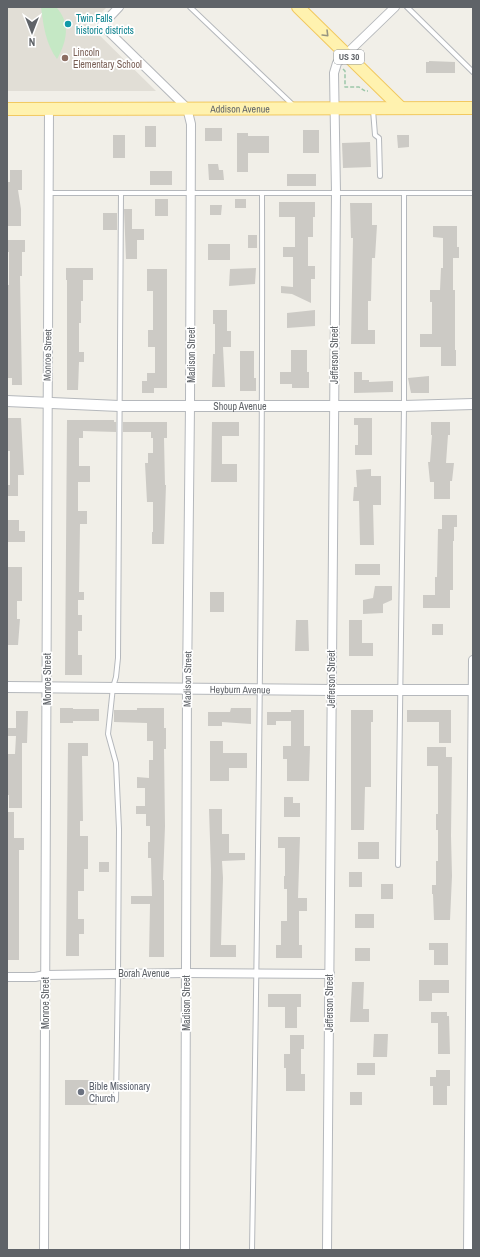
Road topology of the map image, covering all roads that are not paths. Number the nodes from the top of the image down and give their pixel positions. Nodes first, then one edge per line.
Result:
1 (119, 7) edge
2 (190, 7) edge
3 (298, 7) edge
4 (395, 7) edge
5 (407, 7) edge
6 (346, 54) junction
7 (473, 72) edge
8 (187, 108) junction
9 (296, 108) junction
10 (334, 108) junction
11 (373, 108) junction
12 (400, 108) junction
13 (473, 108) edge
14 (7, 109) edge
15 (48, 109) junction
16 (380, 176) dead end
17 (121, 193) junction
18 (191, 193) junction
19 (262, 193) junction
20 (336, 193) junction
21 (404, 193) junction
22 (473, 193) edge
23 (49, 194) junction
24 (7, 401) edge
25 (47, 403) junction
26 (473, 404) edge
27 (190, 405) junction
28 (262, 405) junction
29 (334, 405) junction
30 (119, 406) junction
31 (404, 406) junction
32 (473, 660) edge
33 (7, 687) edge
34 (47, 687) junction
35 (113, 687) junction
36 (187, 688) junction
37 (260, 689) junction
38 (331, 690) junction
39 (401, 690) junction
40 (473, 690) edge
41 (398, 865) dead end
42 (186, 973) junction
43 (45, 974) junction
44 (118, 974) junction
45 (257, 974) junction
46 (330, 974) junction
47 (7, 977) edge
48 (116, 1100) dead end
49 (44, 1250) edge
50 (185, 1250) edge
51 (252, 1250) edge
52 (327, 1250) edge
53 (468, 1250) edge

1 - 8 street
2 - 9 lane
3 -> 6 main road, US 30
4 - 6 street, Jefferson Street
5 - 7 lane
6 - 10 street, Jefferson Street
6 - 12 main road, US 30
8 - 9 main road, Addison Avenue
8 - 15 main road, Addison Avenue
8 - 18 street, Madison Street
9 - 10 main road, Addison Avenue
10 - 11 main road, Addison Avenue
10 - 20 street, Jefferson Street
11 - 12 main road, Addison Avenue
11 - 16 lane
12 - 13 main road, Addison Avenue
14 - 15 main road, Addison Avenue
15 - 23 street, Monroe Street
17 - 18 lane
17 - 23 lane
17 - 30 lane
18 - 19 lane
18 - 27 street, Madison Street
19 - 20 lane
19 - 28 lane
20 - 21 lane
20 - 29 street, Jefferson Street
21 - 22 lane
21 - 31 lane
23 - 25 street, Monroe Street
24 - 25 street, Shoup Avenue
25 - 30 street, Shoup Avenue
25 - 34 street, Monroe Street
26 - 31 street, Shoup Avenue
27 - 28 street, Shoup Avenue
27 - 30 street, Shoup Avenue
27 - 36 street, Madison Street
28 - 29 street, Shoup Avenue
28 - 37 lane
29 - 31 street, Shoup Avenue
29 - 38 street, Jefferson Street
30 - 35 lane
31 - 39 lane
32 - 40 street
33 - 34 street, Heyburn Avenue
34 - 35 street, Heyburn Avenue
34 - 43 street, Monroe Street
35 - 36 street, Heyburn Avenue
35 - 44 lane
36 - 37 street, Heyburn Avenue
36 - 42 street, Madison Street
37 - 38 street, Heyburn Avenue
37 - 45 lane
38 - 39 street, Heyburn Avenue
38 - 46 street, Jefferson Street
39 - 40 street, Heyburn Avenue
39 - 41 lane
40 - 53 street
42 - 44 street, Borah Avenue
42 - 45 street, Borah Avenue
42 - 50 street, Madison Street
43 - 44 street, Borah Avenue
43 - 47 street, Borah Avenue
43 - 49 street, Monroe Street
44 - 48 lane
45 - 46 street, Borah Avenue
45 - 51 lane
46 - 52 street, Jefferson Street

